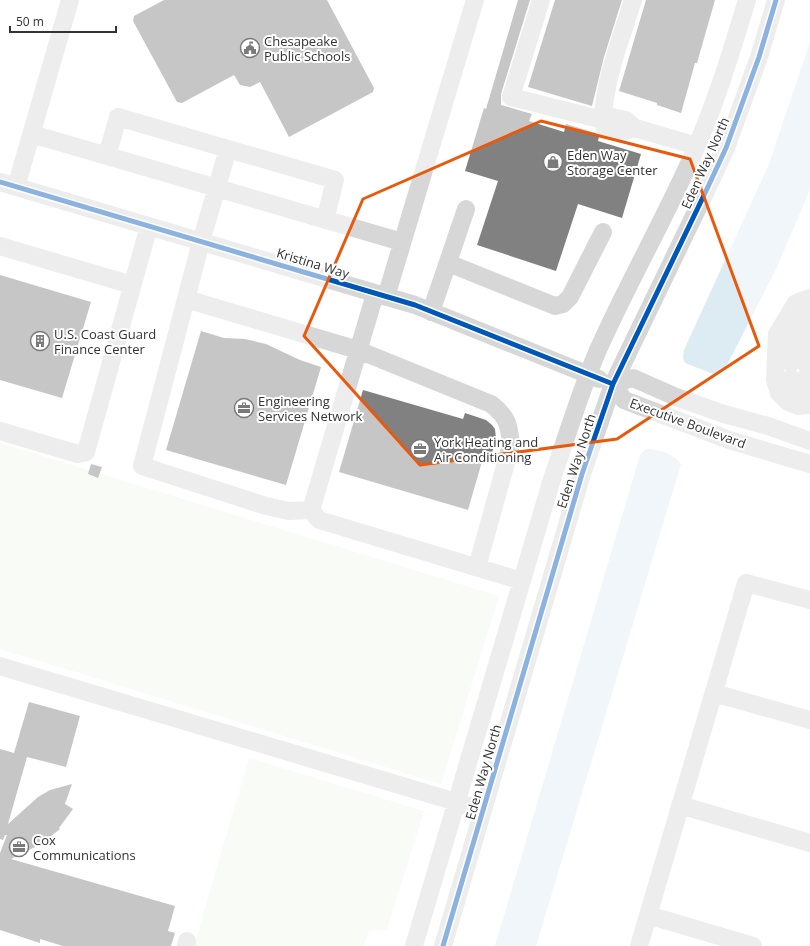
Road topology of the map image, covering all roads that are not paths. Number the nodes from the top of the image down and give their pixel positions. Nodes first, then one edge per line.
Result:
1 (70, 0) edge
2 (475, 0) edge
3 (541, 0) edge
4 (633, 0) edge
5 (747, 0) edge
6 (776, 0) edge
7 (603, 120) junction
8 (32, 134) junction
9 (697, 146) junction
10 (228, 149) junction
11 (107, 156) junction
12 (8, 184) edge
13 (217, 188) junction
14 (466, 209) dead end
15 (325, 220) junction
16 (149, 226) junction
17 (603, 232) dead end
18 (201, 242) junction
19 (402, 242) junction
20 (0, 246) edge
21 (448, 263) junction
22 (132, 285) junction
23 (380, 295) junction
24 (186, 299) junction
25 (810, 303) edge
26 (431, 312) junction
27 (358, 350) junction
28 (588, 374) junction
29 (613, 384) junction
30 (809, 402) edge
31 (0, 431) edge
32 (810, 441) edge
33 (810, 464) edge
34 (310, 510) junction
35 (477, 567) junction
36 (522, 581) junction
37 (810, 600) edge
38 (0, 666) edge
39 (714, 693) junction
40 (810, 720) edge
41 (457, 803) junction
42 (680, 805) junction
43 (483, 810) junction
44 (810, 843) edge
45 (648, 915) junction
46 (414, 946) edge
47 (443, 946) edge
48 (639, 946) edge
49 (753, 946) edge

1 - 8 street
2 - 19 street
3 - 7 street
4 - 7 street
5 - 9 street, Eden Way North
6 - 29 street, Eden Way North
7 - 9 street
8 - 11 street
8 - 12 street
9 - 28 street, Eden Way North
10 - 11 street
10 - 13 street
10 - 15 street
11 - 13 street
12 - 16 street, Kristina Way
13 - 15 street
13 - 18 street
14 - 21 street
15 - 19 street
16 - 18 street, Kristina Way
16 - 22 street
17 - 21 street
18 - 23 street, Kristina Way
18 - 24 street
19 - 23 street
20 - 22 street
21 - 26 street
22 - 31 street
23 - 26 street, Kristina Way
23 - 27 street
24 - 27 street
24 - 34 street
25 - 30 street
25 - 30 street
26 - 28 street, Kristina Way
27 - 34 street
27 - 35 street
28 - 29 street, Kristina Way
28 - 36 street, Eden Way North
29 - 32 street, Executive Boulevard
29 - 33 street, Executive Boulevard
29 - 43 street, Eden Way North
34 - 35 street
35 - 36 street
36 - 41 street, Eden Way North
37 - 39 street
38 - 41 street
39 - 40 street
39 - 42 street
41 - 43 street
41 - 46 street, Eden Way North
42 - 44 street
42 - 45 street
43 - 47 street, Eden Way North
45 - 48 street
45 - 49 street

